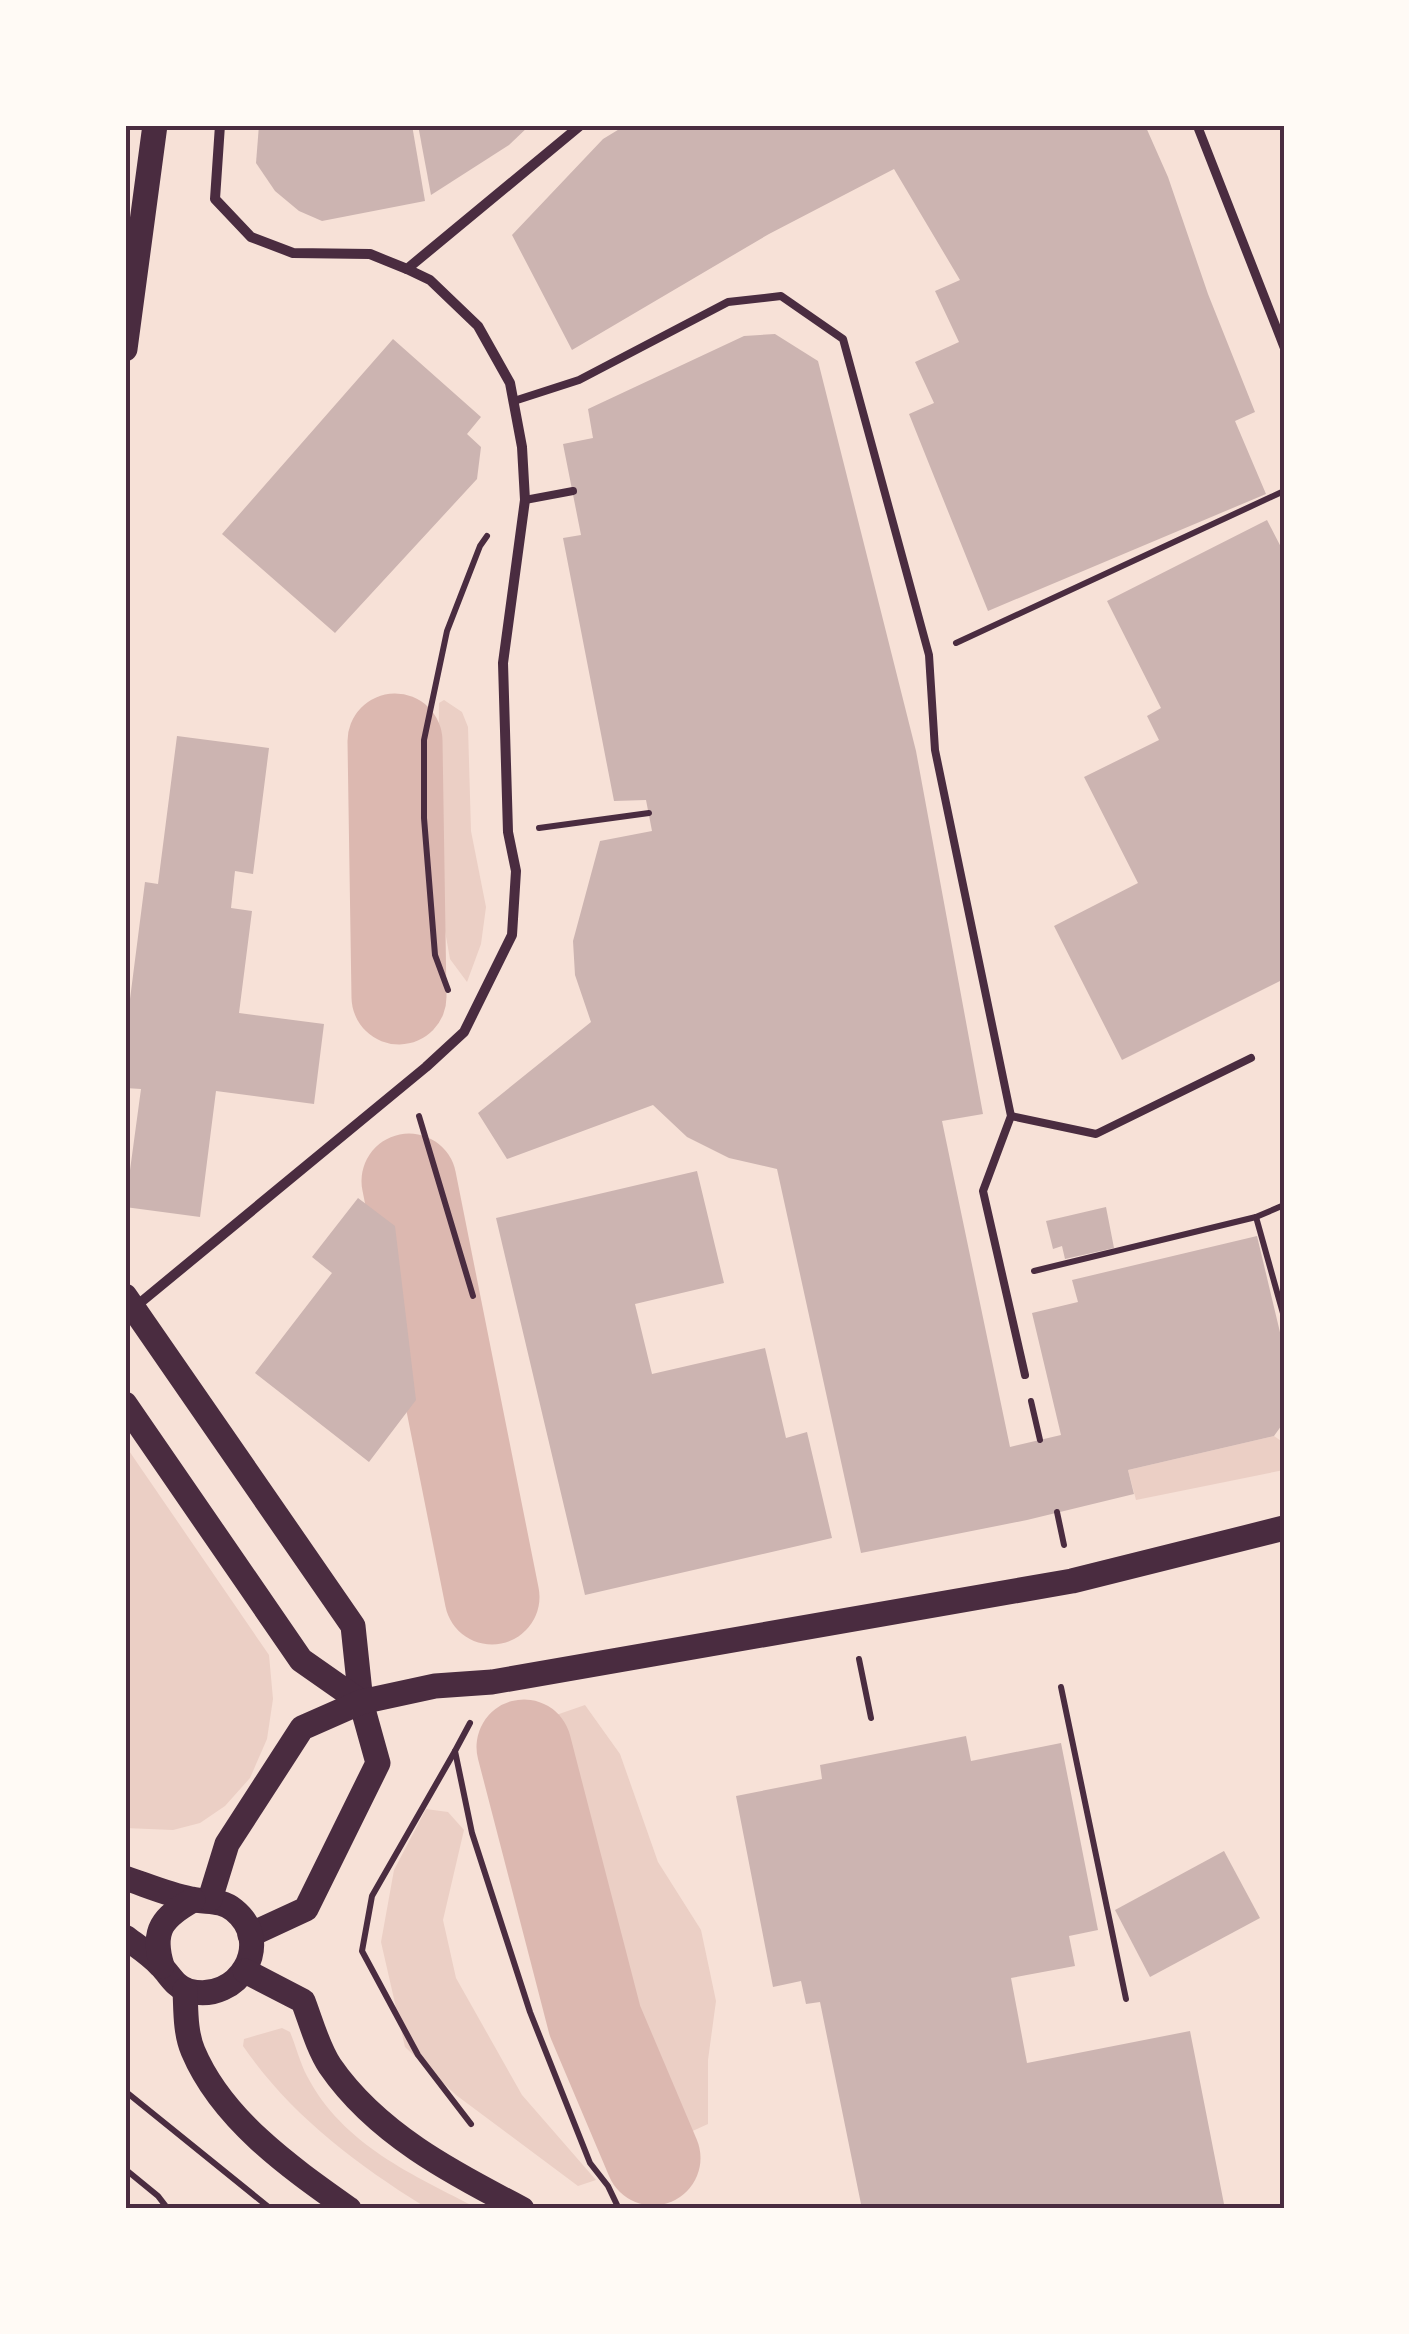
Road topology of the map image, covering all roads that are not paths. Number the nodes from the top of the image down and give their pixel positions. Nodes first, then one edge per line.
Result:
1 (155, 125) edge
2 (220, 125) edge
3 (581, 125) edge
4 (1197, 125) edge
5 (408, 269) junction
6 (1284, 347) edge
7 (125, 349) edge
8 (514, 401) junction
9 (572, 491) dead end
10 (525, 500) junction
11 (1251, 1058) dead end
12 (1011, 1116) junction
13 (129, 1302) edge
14 (1025, 1375) dead end
15 (125, 1404) edge
16 (1284, 1528) edge
17 (361, 1702) junction
18 (125, 1878) edge
19 (202, 1900) junction
20 (250, 1935) junction
21 (125, 1937) edge
22 (162, 1966) junction
23 (245, 1971) junction
24 (185, 1990) junction
25 (349, 2209) edge
26 (522, 2209) edge

1 - 7 main road
2 - 5 street
3 - 5 street
4 - 6 street
5 - 8 street
8 - 10 street
8 - 12 lane
9 - 10 lane
10 - 13 street
11 - 12 lane
12 - 14 lane
13 - 17 main road
15 - 17 main road
16 - 17 main road
17 - 19 main road
17 - 20 main road
18 - 19 main road
19 - 20 main road
19 - 22 main road
20 - 23 main road
21 - 22 main road
22 - 24 main road
23 - 24 main road
23 - 26 main road
24 - 25 main road

